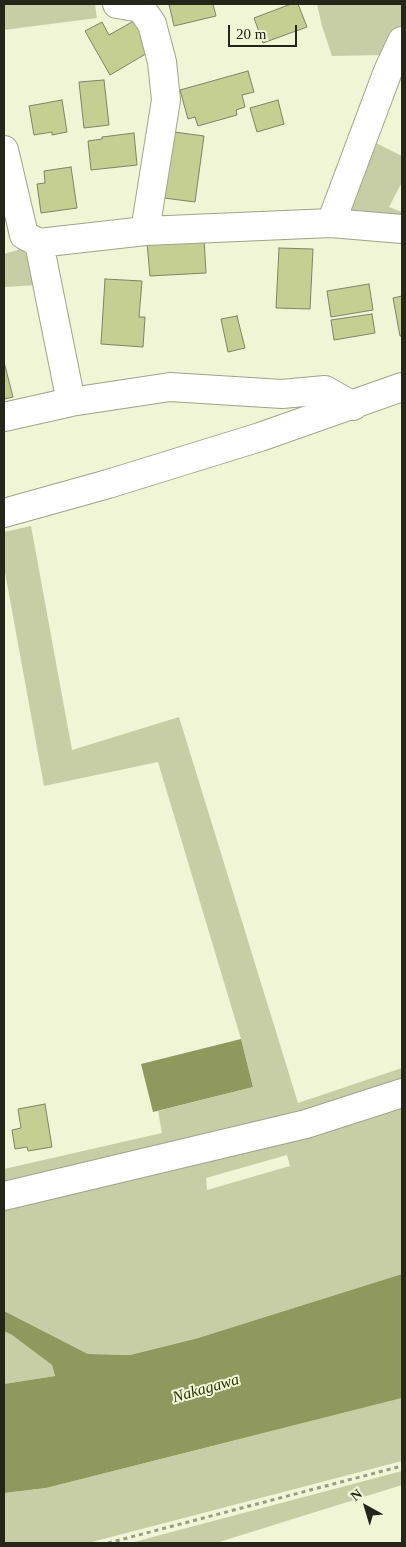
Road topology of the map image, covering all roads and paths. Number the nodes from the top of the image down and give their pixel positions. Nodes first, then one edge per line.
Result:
1 (117, 4) edge
2 (402, 41) edge
3 (4, 150) edge
4 (331, 223) junction
5 (402, 229) edge
6 (145, 231) junction
7 (39, 243) junction
8 (402, 387) edge
9 (71, 402) junction
10 (353, 406) junction
11 (4, 417) edge
12 (4, 512) edge
13 (402, 1093) edge
14 (4, 1196) edge
15 (402, 1466) edge
16 (108, 1543) edge

1 - 6 street
2 - 4 street
3 - 7 street
4 - 5 street
4 - 6 street
6 - 7 street
7 - 9 street
8 - 10 street
9 - 10 street
9 - 11 street
10 - 12 street
13 - 14 street
15 - 16 path

